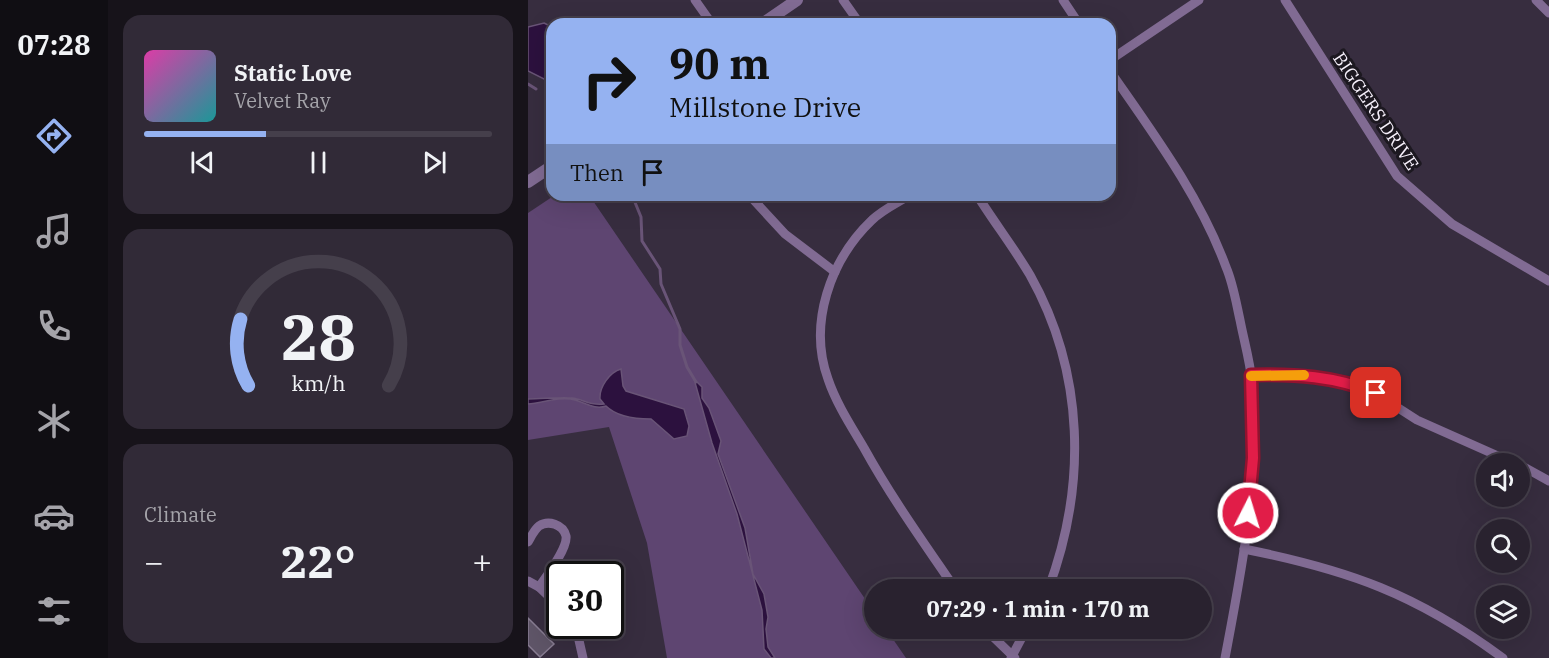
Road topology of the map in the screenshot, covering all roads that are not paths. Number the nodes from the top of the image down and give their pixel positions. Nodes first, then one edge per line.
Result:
1 (695, 0) edge
2 (797, 0) edge
3 (843, 0) edge
4 (1063, 0) edge
5 (1199, 0) edge
6 (1285, 0) edge
7 (1536, 0) edge
8 (1549, 13) edge
9 (708, 18) edge
10 (771, 18) edge
11 (856, 18) edge
12 (1075, 18) edge
13 (1116, 56) edge
14 (1116, 80) edge
15 (546, 170) edge
16 (528, 183) edge
17 (755, 201) edge
18 (901, 201) edge
19 (981, 201) edge
20 (835, 272) junction
21 (1549, 281) edge
22 (1251, 375) junction
23 (1493, 453) edge
24 (1530, 471) edge
25 (1549, 481) edge
26 (528, 542) edge
27 (1244, 549) junction
28 (949, 579) edge
29 (1052, 579) edge
30 (528, 581) edge
31 (539, 587) junction
32 (546, 594) edge
33 (579, 639) edge
34 (995, 639) edge
35 (1022, 639) edge
36 (1013, 657) edge
37 (583, 658) edge
38 (1225, 658) edge
39 (1503, 658) edge

1 - 9 street
2 - 10 street
3 - 11 street
4 - 12 street
5 - 13 street
6 - 21 street, BIGGERS DRIVE
7 - 8 street
14 - 22 street
15 - 16 street
17 - 20 street
18 - 20 street
19 - 29 street
20 - 28 street
22 - 23 street
22 - 27 street
24 - 25 street
26 - 31 street
27 - 38 street
27 - 39 street
30 - 31 street
31 - 32 street
33 - 37 street
34 - 36 street
35 - 36 street

